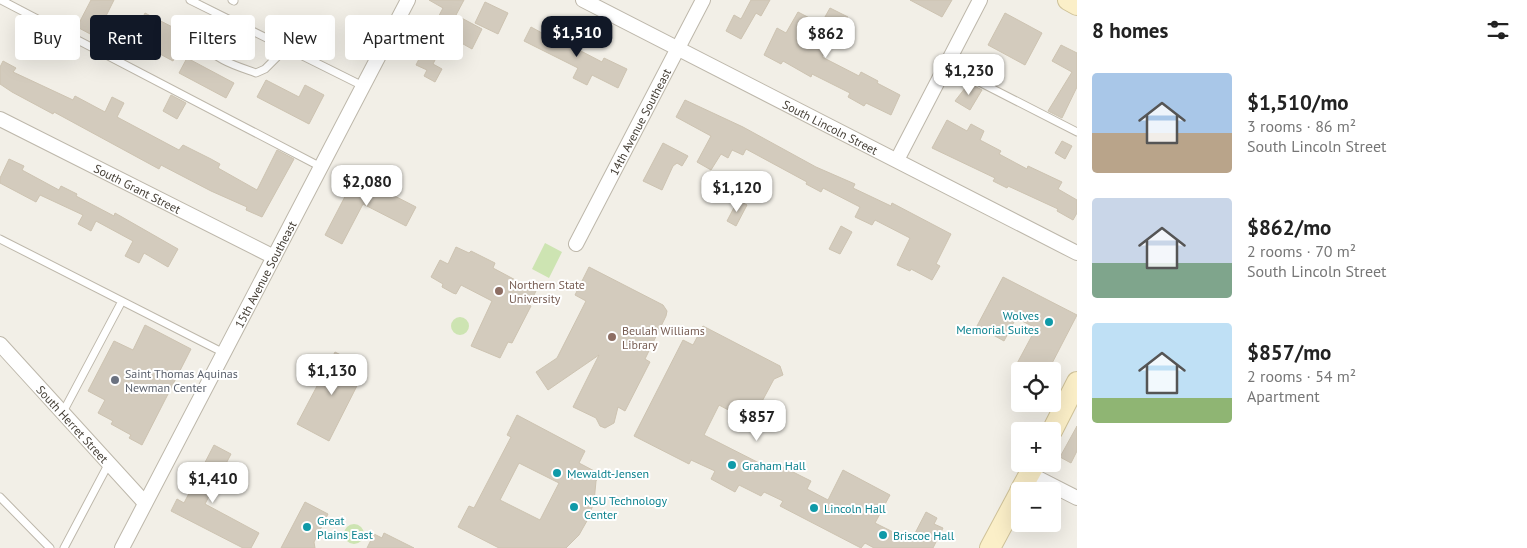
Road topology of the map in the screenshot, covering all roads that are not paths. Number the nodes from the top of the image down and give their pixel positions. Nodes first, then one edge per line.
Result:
1 (1, 0) edge
2 (190, 0) edge
3 (408, 0) edge
4 (583, 0) edge
5 (703, 0) edge
6 (980, 0) edge
7 (1068, 0) edge
8 (1077, 5) edge
9 (218, 14) junction
10 (265, 38) edge
11 (678, 48) junction
12 (274, 60) edge
13 (310, 60) edge
14 (946, 65) junction
15 (363, 86) junction
16 (0, 118) edge
17 (1077, 132) edge
18 (897, 160) junction
19 (321, 167) junction
20 (0, 239) edge
21 (576, 244) dead end
22 (1077, 253) edge
23 (274, 257) junction
24 (122, 301) junction
25 (0, 344) edge
26 (224, 353) junction
27 (1077, 382) edge
28 (63, 412) junction
29 (1057, 422) edge
30 (109, 463) junction
31 (1026, 480) edge
32 (0, 497) edge
33 (1077, 498) edge
34 (145, 503) junction
35 (50, 548) edge
36 (64, 548) edge
37 (122, 548) edge
38 (990, 548) edge

1 - 19 lane
2 - 9 lane
3 - 15 street, 15th Avenue Southeast
4 - 11 street, South Lincoln Street
5 - 11 street, 14th Avenue Southeast
6 - 14 street
7 - 8 street
9 - 10 lane
9 - 12 lane
11 - 18 street, South Lincoln Street
11 - 21 street, 14th Avenue Southeast
13 - 15 lane
14 - 17 lane
14 - 18 street
15 - 19 street, 15th Avenue Southeast
16 - 23 street, South Grant Street
18 - 22 street, South Lincoln Street
19 - 23 street, 15th Avenue Southeast
20 - 24 lane
23 - 26 street, 15th Avenue Southeast
24 - 26 lane
24 - 28 lane
25 - 28 street, South Herret Street
26 - 34 street, 15th Avenue Southeast
27 - 29 street
28 - 30 street, South Herret Street
30 - 34 street, South Herret Street
30 - 36 lane
31 - 33 street
31 - 38 street
32 - 35 lane
34 - 37 street, 15th Avenue Southeast

